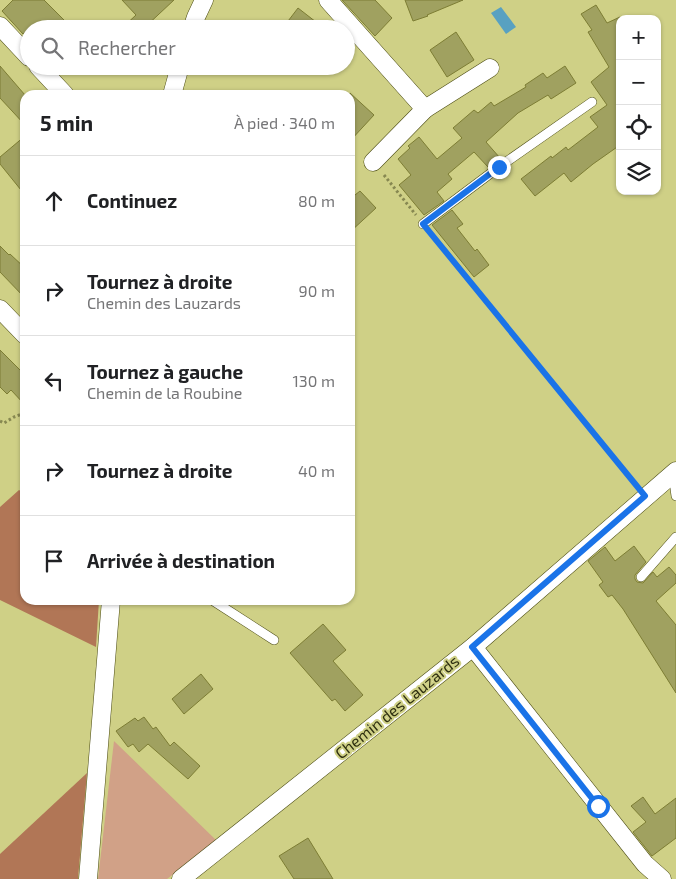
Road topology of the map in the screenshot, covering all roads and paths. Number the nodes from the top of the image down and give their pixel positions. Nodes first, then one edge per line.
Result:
1 (204, 0) edge
2 (328, 0) edge
3 (196, 20) edge
4 (346, 20) edge
5 (0, 26) edge
6 (355, 30) edge
7 (20, 47) edge
8 (490, 68) dead end
9 (46, 75) edge
10 (178, 75) edge
11 (60, 90) edge
12 (173, 90) edge
13 (592, 102) dead end
14 (425, 109) junction
15 (373, 162) joint
16 (423, 224) junction
17 (0, 308) edge
18 (20, 330) edge
19 (20, 415) edge
20 (0, 421) edge
21 (674, 472) edge
22 (645, 496) junction
23 (676, 496) edge
24 (676, 537) edge
25 (641, 577) dead end
26 (111, 605) edge
27 (220, 605) edge
28 (274, 640) dead end
29 (472, 647) junction
30 (88, 879) edge
31 (181, 879) edge
32 (662, 879) edge

1 - 3 street
2 - 4 street
5 - 7 street
6 - 14 street
8 - 14 street
9 - 11 street
10 - 12 street
13 - 16 lane
14 - 15 street
15 - 16 path
16 - 22 path
17 - 18 street
19 - 20 path
21 - 22 street, Chemin des Lauzards
21 - 23 lane
22 - 29 street, Chemin des Lauzards
24 - 25 lane
26 - 30 street
27 - 28 lane
29 - 31 street, Chemin des Lauzards
29 - 32 street

